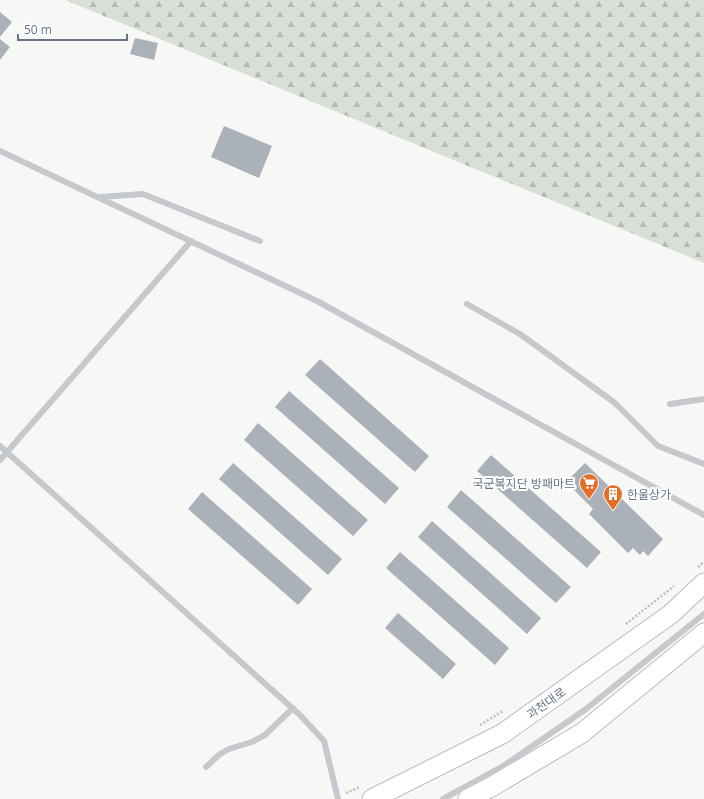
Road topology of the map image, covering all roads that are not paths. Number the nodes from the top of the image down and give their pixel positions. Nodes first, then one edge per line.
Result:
1 (0, 151) edge
2 (98, 197) junction
3 (191, 241) junction
4 (260, 241) dead end
5 (467, 304) dead end
6 (704, 399) edge
7 (670, 404) dead end
8 (0, 446) edge
9 (6, 452) junction
10 (0, 460) edge
11 (704, 464) edge
12 (704, 515) edge
13 (699, 577) edge
14 (704, 614) edge
15 (704, 633) edge
16 (293, 708) junction
17 (206, 767) dead end
18 (369, 792) edge
19 (337, 798) edge
20 (443, 799) edge
21 (468, 799) edge

1 - 2 lane
2 - 3 lane
2 - 4 lane
3 - 9 lane
3 - 12 lane
5 - 11 lane
6 - 7 lane
8 - 9 lane
9 - 10 lane
9 - 16 lane
13 - 18 main road, 과천대로
14 - 20 lane
15 - 21 main road
16 - 17 lane
16 - 19 lane

